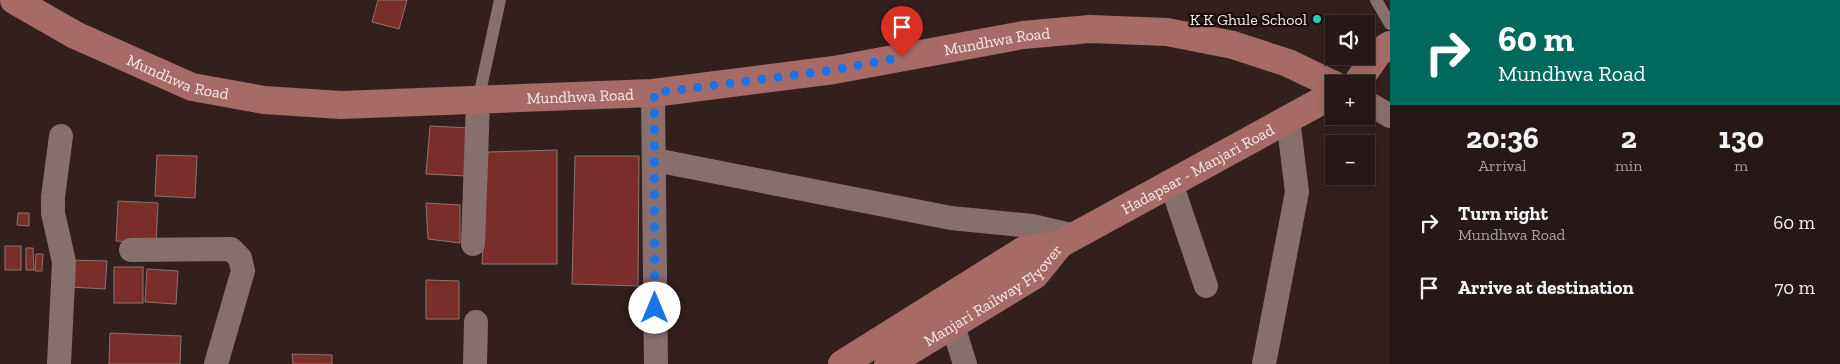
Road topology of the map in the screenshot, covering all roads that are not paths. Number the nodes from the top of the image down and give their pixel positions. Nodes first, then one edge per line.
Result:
1 (14, 0) edge
2 (500, 0) edge
3 (1376, 0) edge
4 (1390, 24) edge
5 (1390, 45) edge
6 (1390, 72) edge
7 (1362, 75) edge
8 (1325, 77) edge
9 (1375, 78) edge
10 (654, 93) junction
11 (1325, 99) edge
12 (478, 100) junction
13 (1375, 105) edge
14 (1390, 116) edge
15 (1288, 119) junction
16 (62, 136) dead end
17 (655, 160) junction
18 (1171, 183) junction
19 (1068, 240) junction
20 (472, 244) dead end
21 (131, 250) dead end
22 (1206, 286) dead end
23 (476, 322) dead end
24 (953, 326) junction
25 (59, 364) edge
26 (216, 364) edge
27 (475, 364) edge
28 (656, 364) edge
29 (842, 364) edge
30 (888, 364) edge
31 (965, 364) edge
32 (1264, 364) edge

1 - 12 main road, Mundhwa Road
2 - 12 lane
3 - 4 lane
5 - 7 main road
6 - 9 main road
8 - 10 main road, Mundhwa Road
10 - 12 main road, Mundhwa Road
10 - 17 street
11 - 15 main road, Hadapsar - Manjari Road
12 - 20 street
13 - 14 street, Mundhwa Road
15 - 18 main road, Hadapsar - Manjari Road
15 - 32 street
16 - 25 street
17 - 19 street
17 - 28 street
18 - 19 main road, Hadapsar - Manjari Road
18 - 22 street
19 - 24 main road, Manjari Railway Flyover
19 - 29 main road, Manjari Railway Flyover
21 - 26 street
23 - 27 street
24 - 30 main road, Manjari Railway Flyover
24 - 31 street

